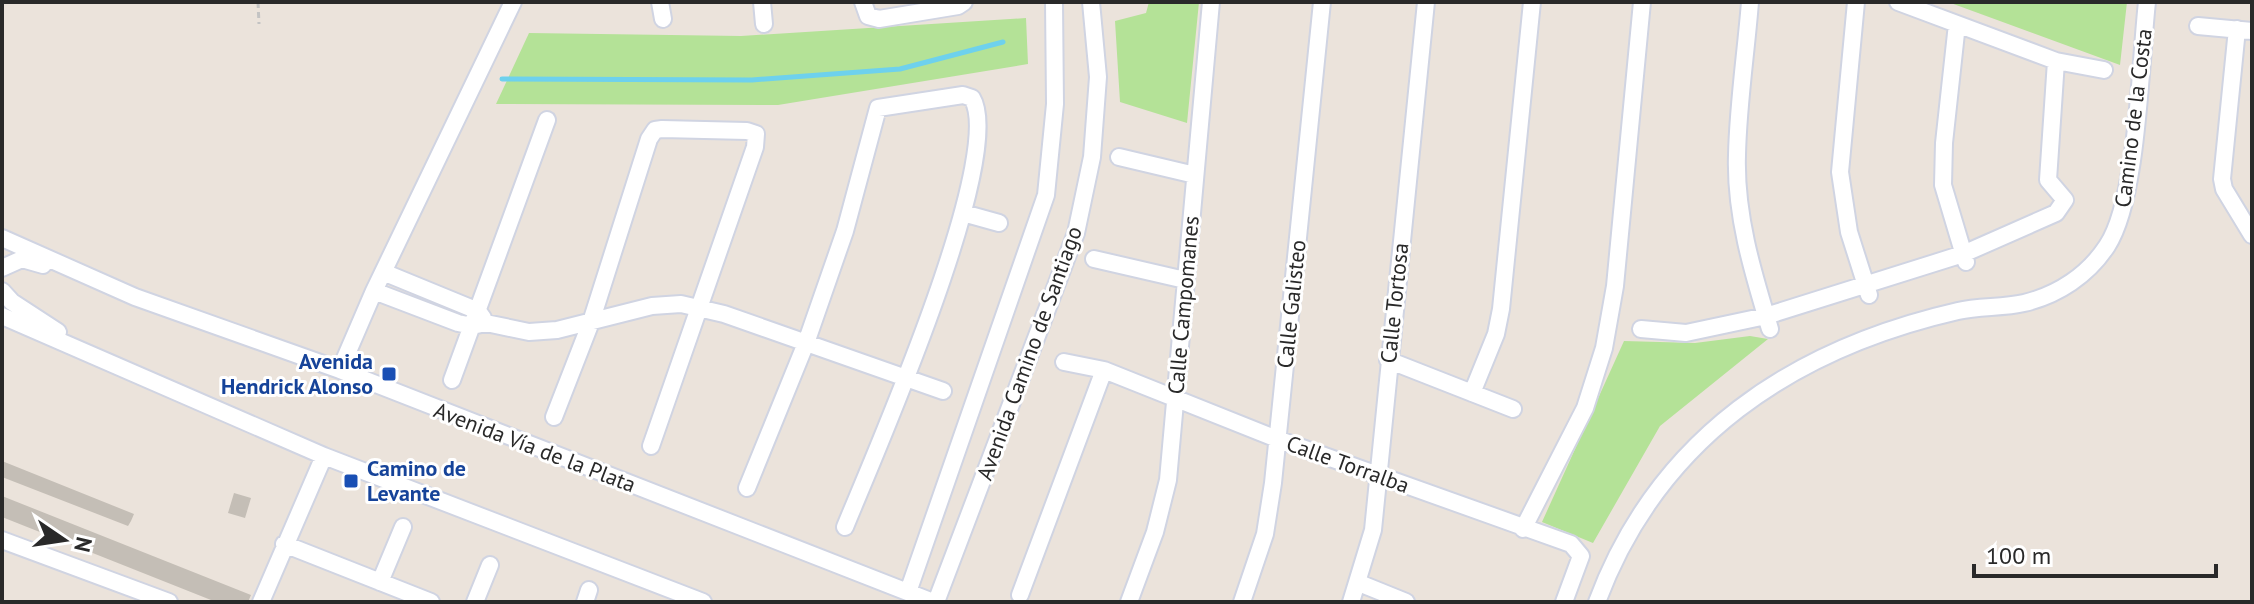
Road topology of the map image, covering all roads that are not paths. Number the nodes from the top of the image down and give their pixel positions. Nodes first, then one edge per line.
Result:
1 (513, 2) edge
2 (660, 2) edge
3 (762, 2) edge
4 (863, 2) edge
5 (964, 2) edge
6 (1054, 2) edge
7 (1091, 2) edge
8 (1211, 2) edge
9 (1322, 2) edge
10 (1426, 2) edge
11 (1532, 2) edge
12 (1642, 2) edge
13 (1750, 2) edge
14 (1856, 2) edge
15 (1898, 2) edge
16 (2147, 2) edge
17 (663, 19) dead end
18 (764, 24) dead end
19 (1957, 24) junction
20 (2198, 26) dead end
21 (2244, 30) edge
22 (2056, 61) junction
23 (2104, 70) dead end
24 (547, 120) dead end
25 (1119, 157) dead end
26 (1195, 175) junction
27 (963, 213) junction
28 (999, 223) dead end
29 (2252, 235) edge
30 (2, 238) edge
31 (1094, 259) dead end
32 (1964, 259) junction
33 (2, 268) edge
34 (383, 272) junction
35 (1185, 280) junction
36 (1866, 289) junction
37 (2, 291) edge
38 (374, 291) junction
39 (135, 297) junction
40 (700, 307) junction
41 (2, 316) edge
42 (479, 320) junction
43 (591, 322) junction
44 (1768, 323) junction
45 (1641, 329) dead end
46 (806, 343) junction
47 (1388, 360) junction
48 (1064, 362) dead end
49 (110, 366) junction
50 (340, 370) junction
51 (1104, 370) junction
52 (905, 378) junction
53 (452, 380) dead end
54 (943, 391) dead end
55 (1472, 393) junction
56 (1174, 400) junction
57 (1513, 409) dead end
58 (554, 417) dead end
59 (1277, 439) junction
60 (651, 446) dead end
61 (324, 456) junction
62 (1377, 473) junction
63 (747, 488) dead end
64 (403, 527) dead end
65 (845, 527) dead end
66 (1523, 529) junction
67 (2, 540) edge
68 (284, 544) junction
69 (490, 565) dead end
70 (380, 582) junction
71 (1359, 583) junction
72 (908, 592) junction
73 (1020, 595) dead end
74 (169, 602) edge
75 (261, 602) edge
76 (431, 602) edge
77 (475, 602) edge
78 (703, 602) edge
79 (934, 602) edge
80 (1129, 602) edge
81 (1242, 602) edge
82 (1351, 602) edge
83 (1406, 602) edge
84 (1564, 602) edge
85 (1597, 602) edge

1 - 34 street
2 - 17 street
3 - 18 street
4 - 5 street
6 - 72 street, Avenida Camino de Santiago
7 - 79 street, Avenida Camino de Santiago
8 - 26 street, Calle Campomanes
9 - 59 street, Calle Galisteo
10 - 47 street, Calle Tortosa
11 - 55 street
12 - 66 street
13 - 44 street
14 - 36 street
15 - 19 street
16 - 85 street, Camino de la Costa
19 - 22 street
19 - 32 street
20 - 21 street
21 - 29 street
22 - 23 street
22 - 32 street
24 - 42 street
25 - 26 street
26 - 35 street, Calle Campomanes
27 - 28 street
27 - 46 street
27 - 52 street
30 - 39 street, Avenida Vía de la Plata
31 - 35 street
32 - 36 street
33 - 39 street, Avenida Vía de la Plata
34 - 38 street
34 - 42 street
35 - 56 street, Calle Campomanes
36 - 44 street
37 - 49 street
38 - 42 street
38 - 50 street
39 - 50 street, Avenida Vía de la Plata
40 - 43 street
40 - 43 street
40 - 46 street
40 - 60 street
41 - 49 street
42 - 43 street
42 - 53 street
43 - 58 street
44 - 45 street
46 - 52 street
46 - 63 street
47 - 55 street
47 - 62 street, Calle Tortosa
48 - 51 street, Calle Torralba
49 - 61 street
50 - 72 street, Avenida Vía de la Plata
51 - 56 street, Calle Torralba
51 - 73 street
52 - 54 street
52 - 65 street
55 - 57 street
56 - 59 street, Calle Torralba
56 - 80 street, Calle Campomanes
59 - 62 street, Calle Torralba
59 - 81 street, Calle Galisteo
61 - 68 street
61 - 78 street
62 - 66 street, Calle Torralba
62 - 71 street, Calle Tortosa
64 - 70 street
66 - 84 street, Calle Torralba
67 - 74 street
68 - 70 street
68 - 75 street
69 - 77 street
70 - 76 street
71 - 82 street, Calle Tortosa
71 - 83 street
72 - 79 street, Avenida Vía de la Plata

